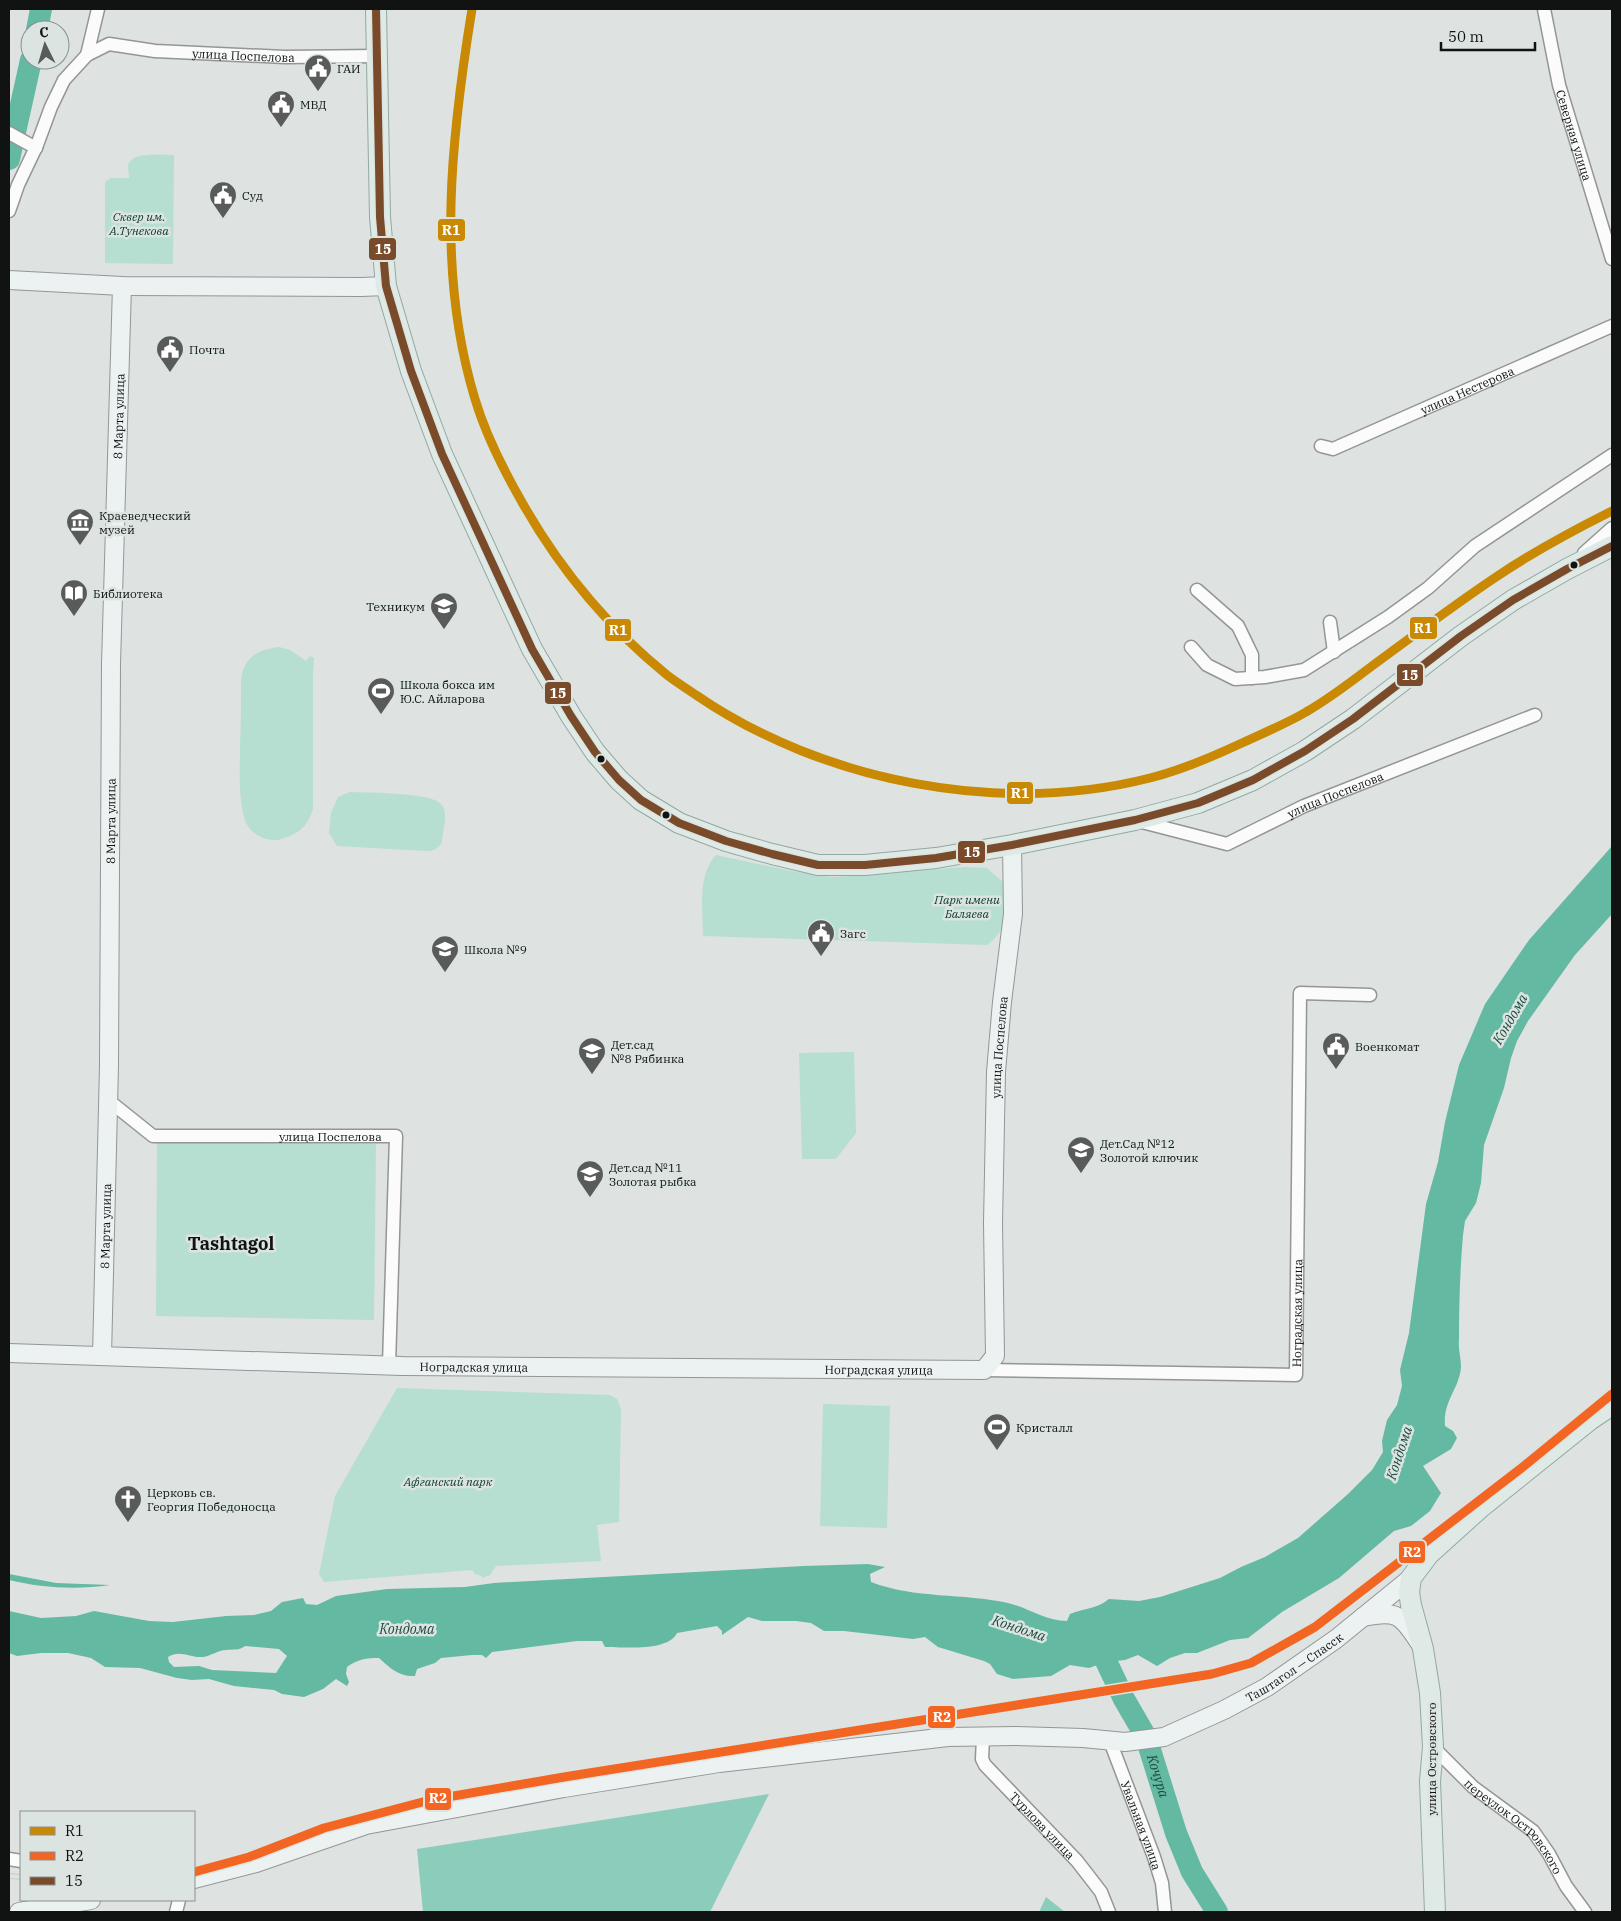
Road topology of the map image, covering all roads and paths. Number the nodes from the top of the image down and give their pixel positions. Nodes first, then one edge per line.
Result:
1 (98, 9) edge
2 (376, 9) edge
3 (1544, 9) edge
4 (87, 55) junction
5 (378, 56) junction
6 (9, 133) edge
7 (36, 148) junction
8 (9, 211) edge
9 (1612, 259) edge
10 (9, 280) edge
11 (122, 286) junction
12 (386, 286) junction
13 (1612, 326) edge
14 (1321, 446) dead end
15 (1612, 455) edge
16 (1612, 528) edge
17 (1612, 546) edge
18 (1567, 569) junction
19 (1197, 590) dead end
20 (1330, 622) dead end
21 (1192, 647) dead end
22 (1334, 652) junction
23 (1252, 678) junction
24 (1535, 715) dead end
25 (1135, 820) junction
26 (1012, 845) junction
27 (1370, 995) dead end
28 (108, 1100) junction
29 (9, 1353) edge
30 (102, 1356) junction
31 (389, 1365) junction
32 (984, 1370) junction
33 (1612, 1405) edge
34 (1411, 1578) junction
35 (1362, 1618) junction
36 (1423, 1649) junction
37 (983, 1738) junction
38 (1118, 1741) junction
39 (1433, 1747) junction
40 (195, 1879) edge
41 (74, 1901) edge
42 (58, 1902) edge
43 (38, 1910) edge
44 (19, 1912) edge
45 (1109, 1912) edge
46 (1165, 1912) edge
47 (1436, 1912) edge
48 (1585, 1912) edge

1 - 4 street
2 - 5 main road
3 - 9 street, Северная улица
4 - 5 street, улица Поспелова
4 - 7 street
5 - 12 main road
6 - 7 street
7 - 8 street
10 - 11 street
11 - 12 street
11 - 28 street, 8 Марта улица
12 - 26 main road
13 - 14 street, улица Нестерова
15 - 22 street
16 - 18 street
17 - 18 main road
18 - 25 main road
19 - 23 street
20 - 22 street
21 - 23 street
22 - 23 street
24 - 25 street, улица Поспелова
25 - 26 main road
26 - 32 street, улица Поспелова
27 - 32 street, Ноградская улица
28 - 30 street, 8 Марта улица
28 - 31 street, улица Поспелова
29 - 30 street, Ноградская улица
30 - 31 street, Ноградская улица
31 - 32 street, Ноградская улица
33 - 34 main road
34 - 35 street, Таштагол — Спасск
34 - 36 main road, улица Островского
35 - 36 street
35 - 38 street, Таштагол — Спасск
36 - 39 main road, улица Островского
37 - 38 street, Таштагол — Спасск
37 - 40 street, Таштагол — Спасск
37 - 45 street, Турлова улица
38 - 46 street, Увальная улица
39 - 47 main road, улица Островского
39 - 48 street, переулок Островского
41 - 42 street
42 - 43 street
43 - 44 street

